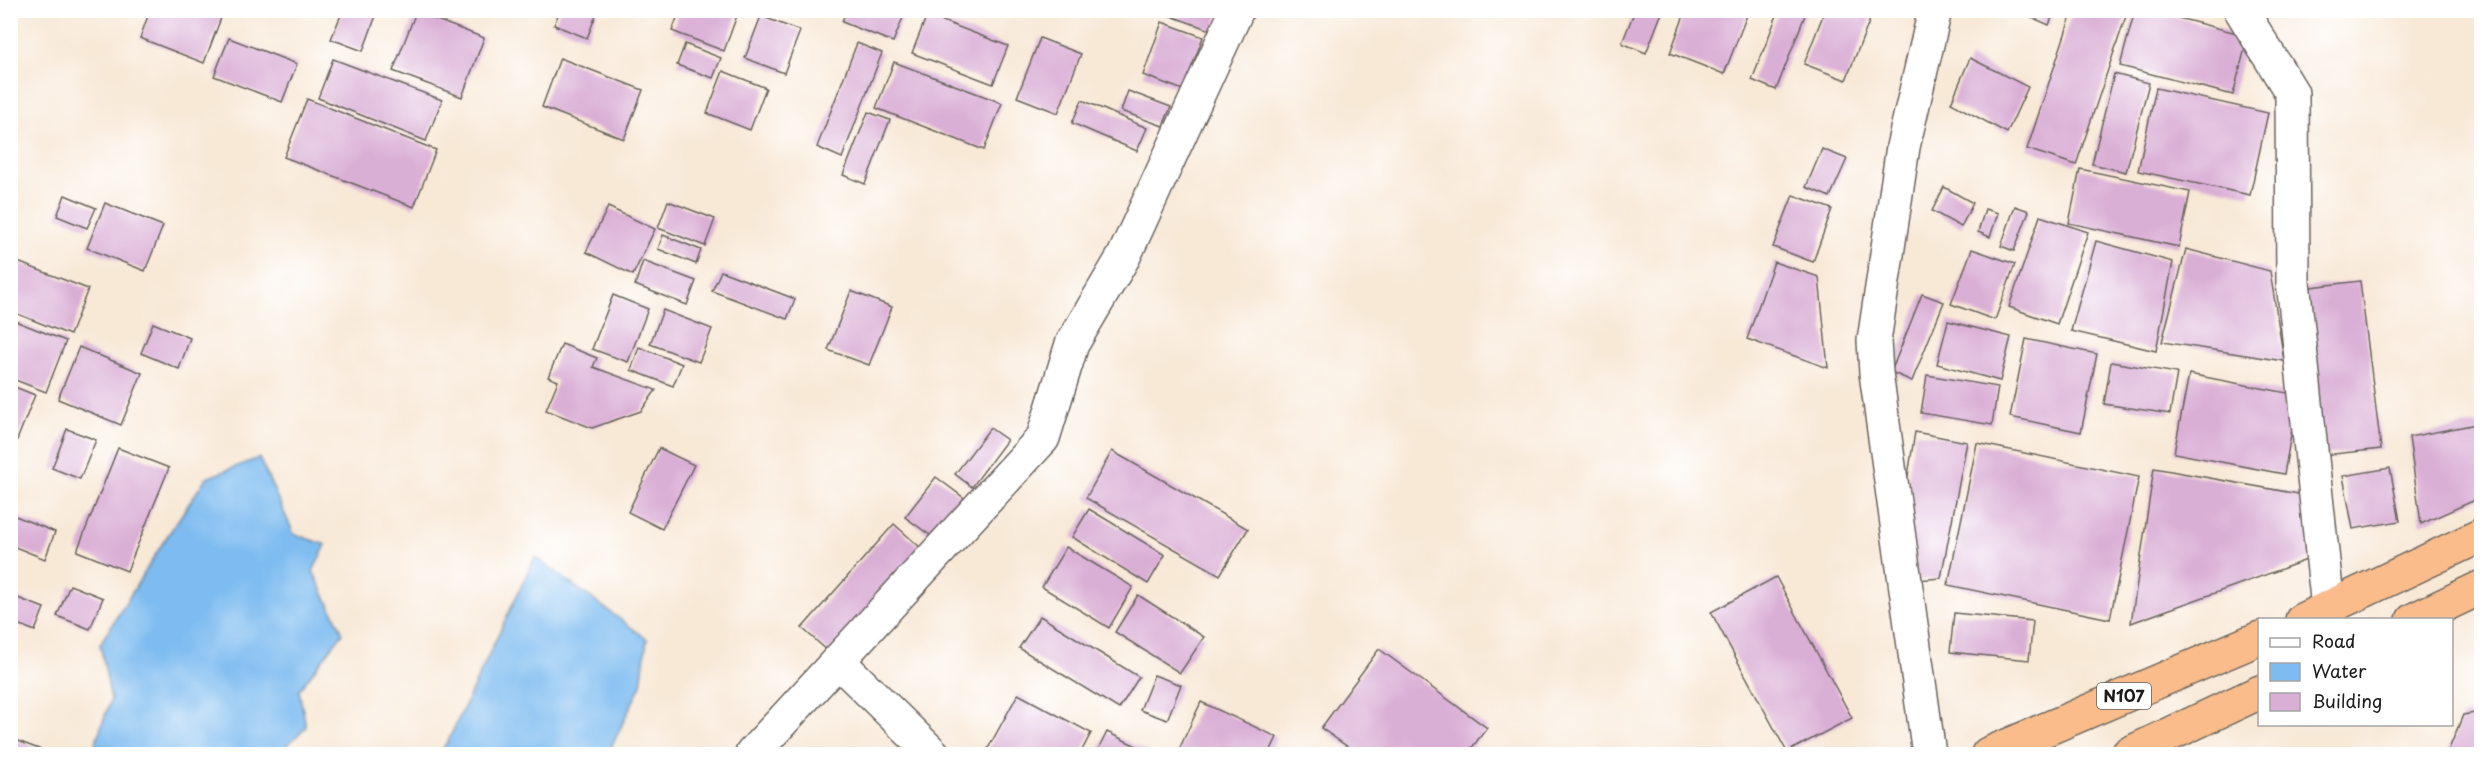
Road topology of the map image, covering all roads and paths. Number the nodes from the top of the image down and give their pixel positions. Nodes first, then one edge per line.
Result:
1 (1237, 10) edge
2 (1935, 10) edge
3 (2241, 10) edge
4 (2481, 535) edge
5 (2481, 587) edge
6 (2315, 614) edge
7 (2418, 618) edge
8 (2258, 638) edge
9 (838, 661) junction
10 (2258, 692) edge
11 (752, 754) edge
12 (933, 754) edge
13 (1929, 754) edge
14 (1988, 754) edge
15 (2128, 754) edge

1 - 9 street
2 - 13 street
3 - 6 street
4 - 6 highway
5 - 7 highway
8 - 14 highway, N107
9 - 11 street
9 - 12 street
10 - 15 highway

